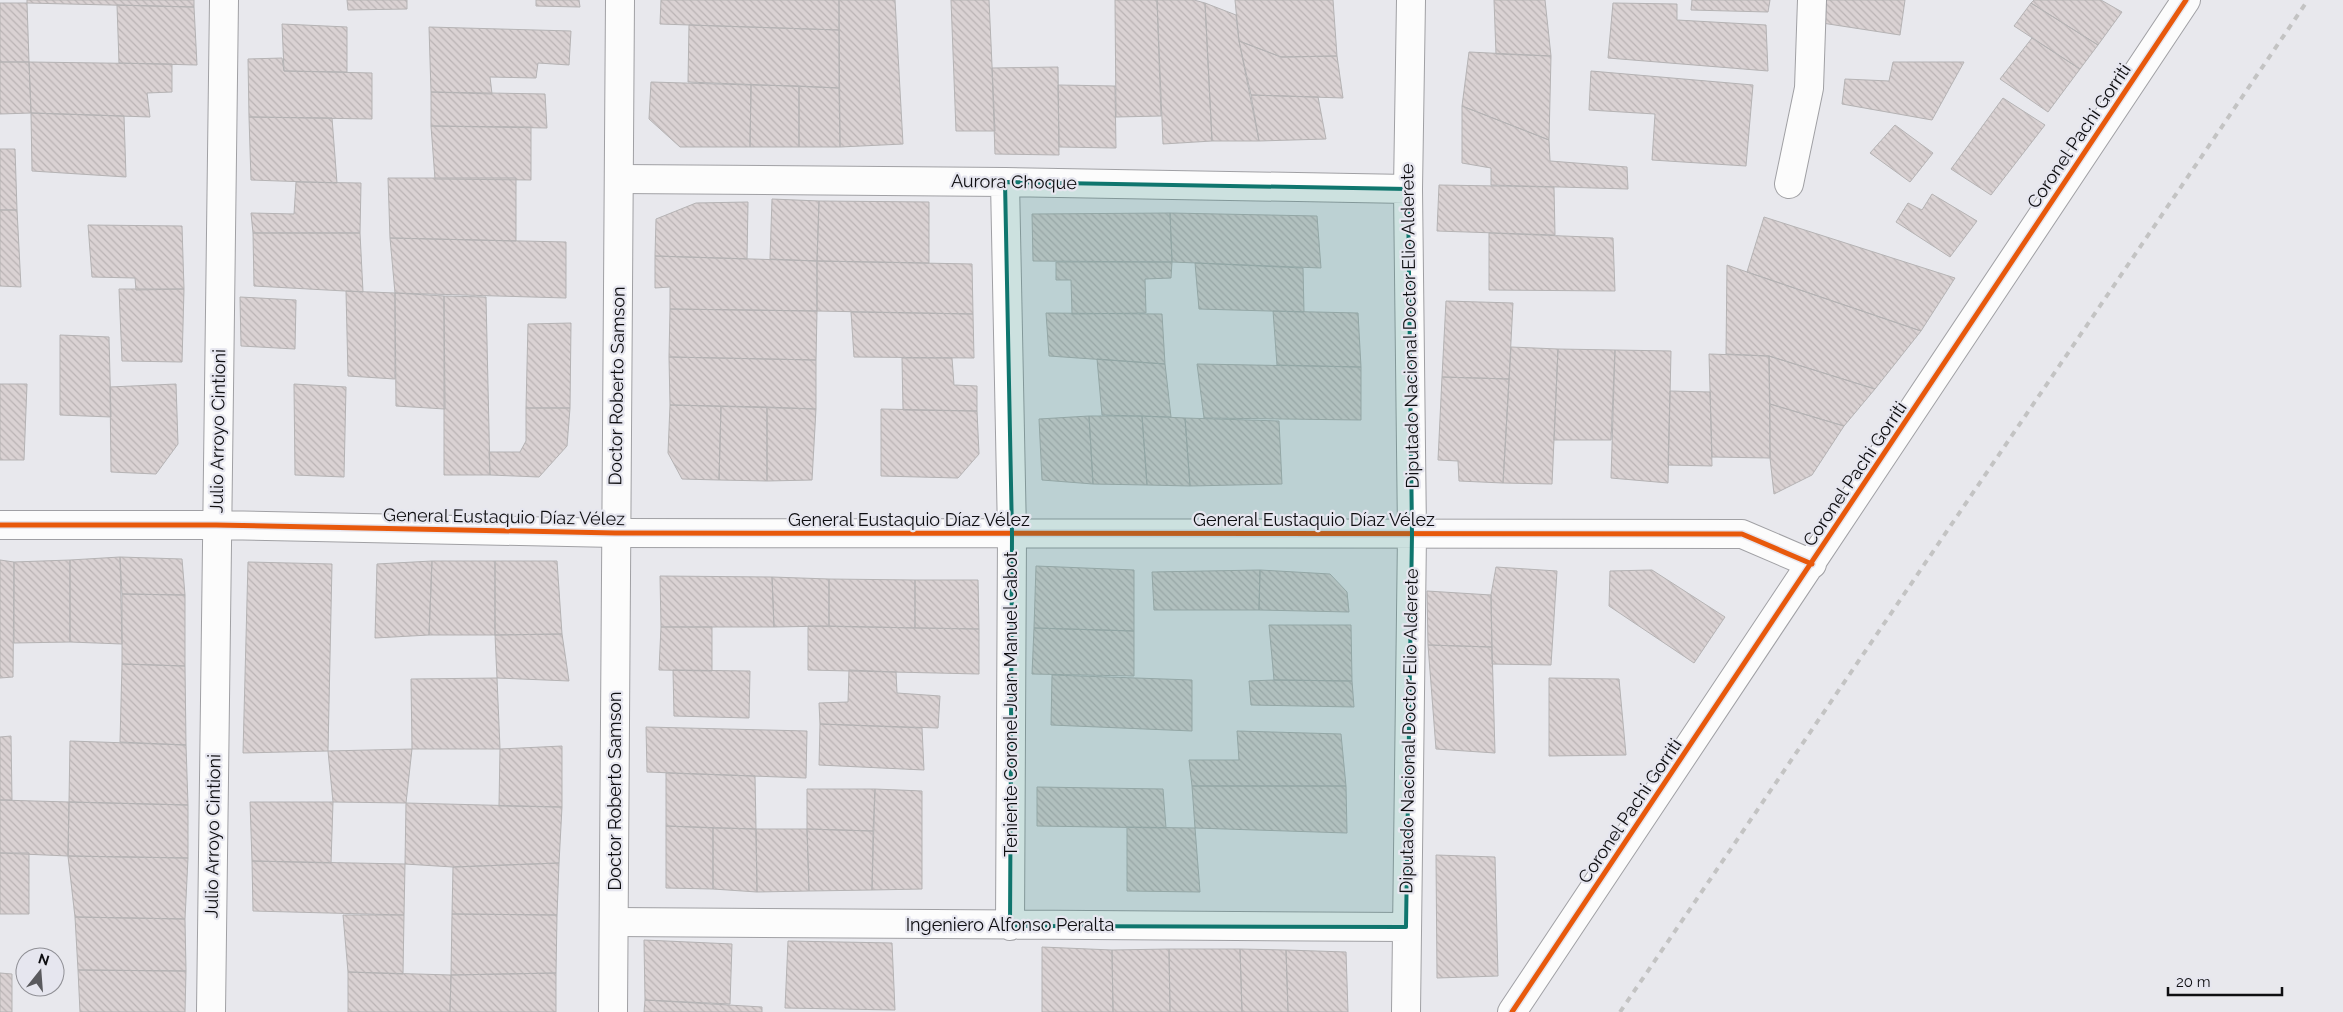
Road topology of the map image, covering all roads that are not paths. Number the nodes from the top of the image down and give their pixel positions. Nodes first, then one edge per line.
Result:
1 (224, 0) edge
2 (620, 0) edge
3 (1411, 0) edge
4 (1812, 0) edge
5 (2186, 0) edge
6 (620, 179) junction
7 (1005, 182) junction
8 (1789, 184) dead end
9 (1408, 189) junction
10 (0, 525) edge
11 (216, 525) junction
12 (615, 533) junction
13 (1012, 534) junction
14 (1412, 534) junction
15 (1812, 564) junction
16 (614, 922) junction
17 (1010, 926) junction
18 (1406, 927) junction
19 (211, 1012) edge
20 (613, 1012) edge
21 (1406, 1012) edge
22 (1512, 1012) edge

1 - 11 street, Julio Arroyo Cintioni
2 - 6 street, Doctor Roberto Samson
3 - 9 street, Diputado Nacional Doctor Elio Alderete
4 - 8 street
5 - 15 street, Coronel Pachi Gorriti
6 - 7 street, Aurora Choque
6 - 12 street, Doctor Roberto Samson
7 - 9 street, Aurora Choque
7 - 13 street, Teniente Coronel Juan Manuel Cabot
9 - 14 street, Diputado Nacional Doctor Elio Alderete
10 - 11 street, General Eustaquio Díaz Vélez
11 - 12 street, General Eustaquio Díaz Vélez
11 - 19 street, Julio Arroyo Cintioni
12 - 13 street, General Eustaquio Díaz Vélez
12 - 16 street, Doctor Roberto Samson
13 - 14 street, General Eustaquio Díaz Vélez
13 - 17 street, Teniente Coronel Juan Manuel Cabot
14 - 15 street, General Eustaquio Díaz Vélez
14 - 18 street, Diputado Nacional Doctor Elio Alderete
15 - 22 street, Coronel Pachi Gorriti
16 - 17 street, Ingeniero Alfonso Peralta
16 - 20 street, Doctor Roberto Samson
17 - 18 street, Ingeniero Alfonso Peralta
18 - 21 street, Diputado Nacional Doctor Elio Alderete

